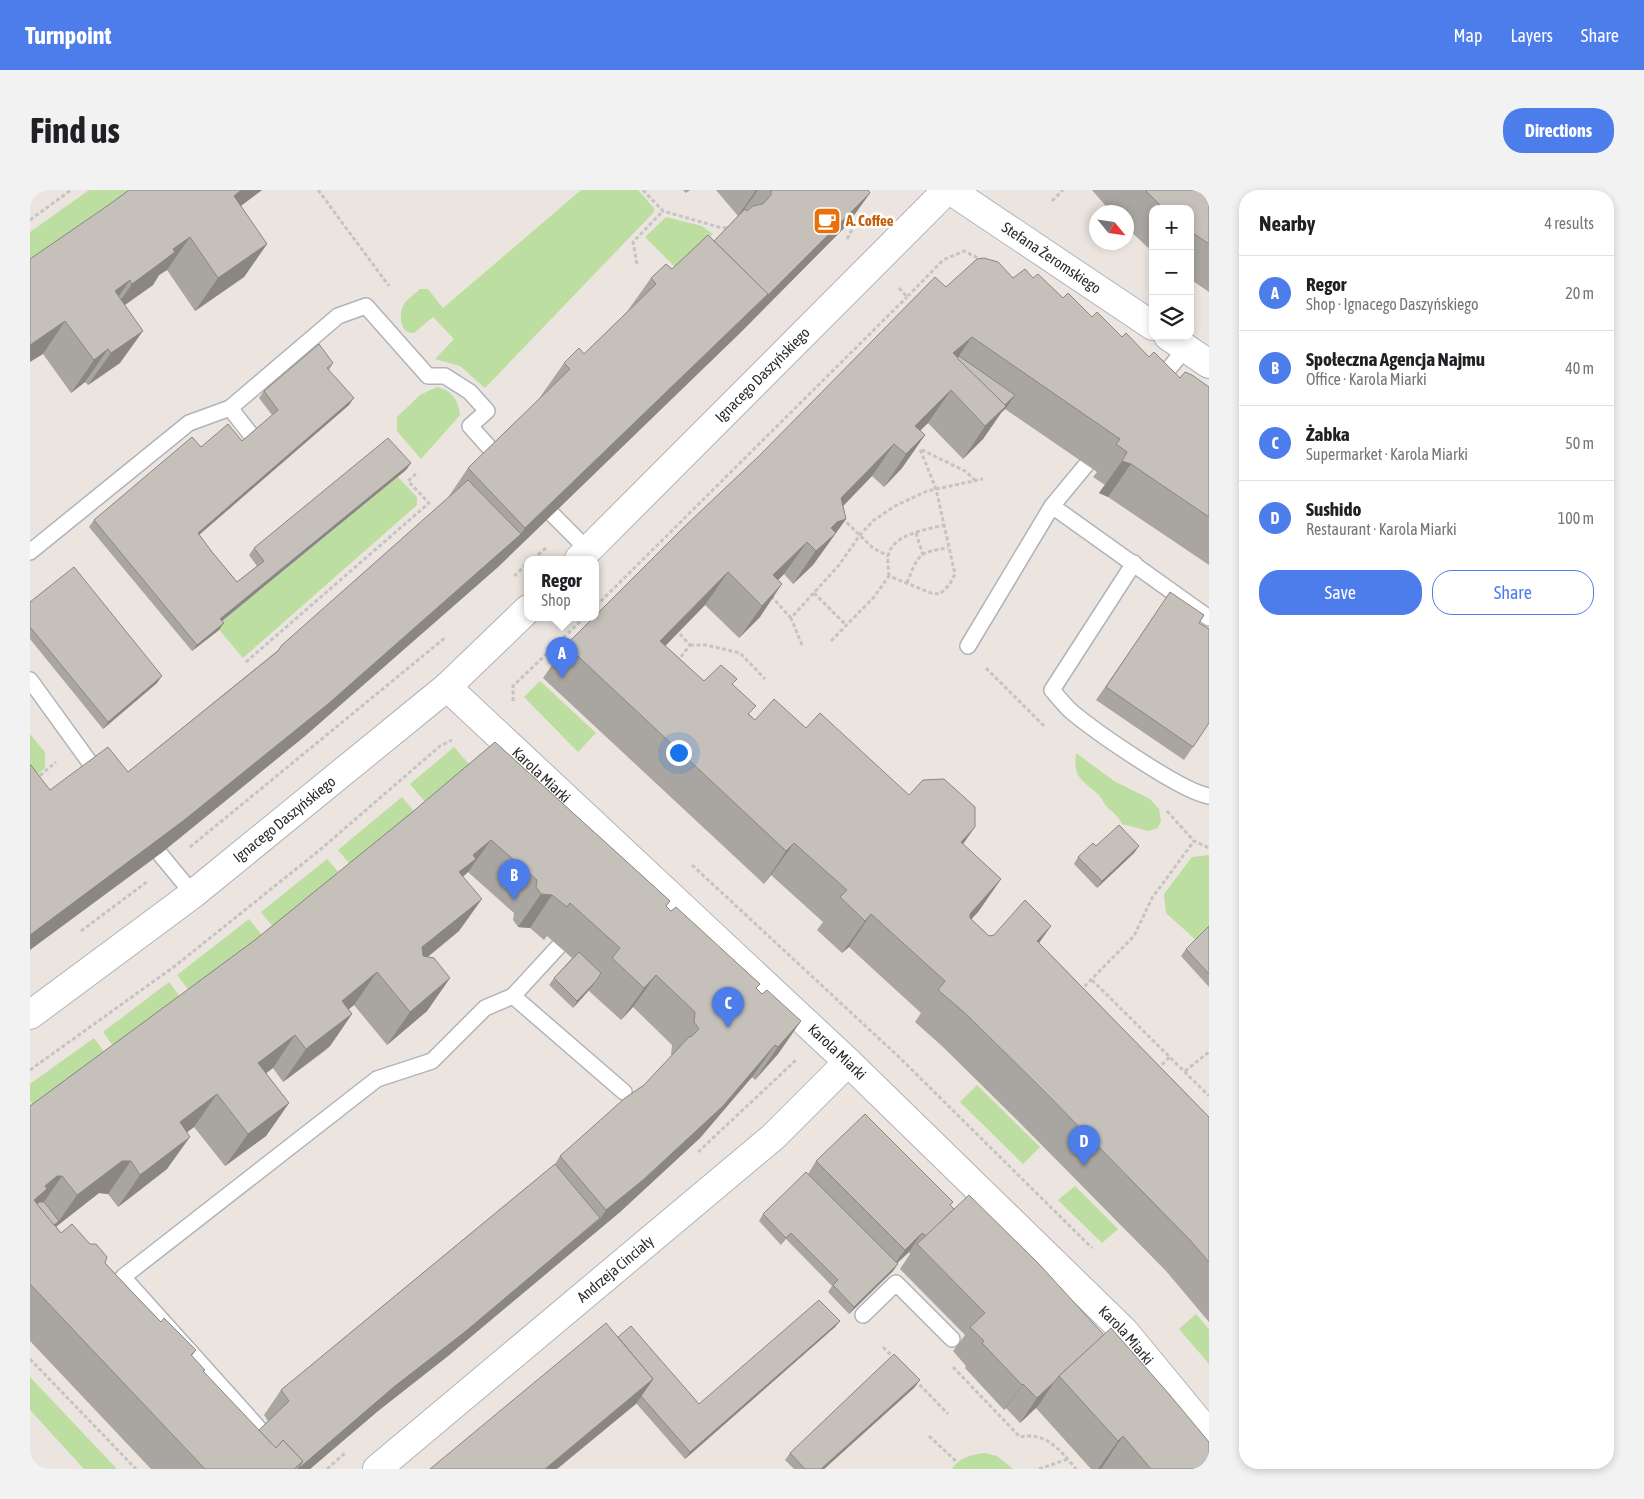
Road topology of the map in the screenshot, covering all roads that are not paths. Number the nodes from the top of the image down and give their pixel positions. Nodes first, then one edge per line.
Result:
1 (948, 190) edge
2 (1149, 323) edge
3 (1177, 342) edge
4 (1209, 364) edge
5 (1145, 397) edge
6 (230, 408) junction
7 (252, 436) edge
8 (495, 454) edge
9 (1086, 465) dead end
10 (1052, 506) junction
11 (553, 515) edge
12 (30, 552) edge
13 (583, 555) edge
14 (1134, 563) junction
15 (524, 613) edge
16 (1209, 618) edge
17 (968, 646) dead end
18 (30, 680) edge
19 (447, 687) junction
20 (109, 789) edge
21 (1209, 796) edge
22 (164, 859) edge
23 (193, 894) junction
24 (559, 946) edge
25 (513, 996) junction
26 (30, 1015) edge
27 (848, 1062) junction
28 (624, 1092) dead end
29 (863, 1315) dead end
30 (952, 1339) road end
31 (264, 1434) edge
32 (1209, 1434) edge
33 (377, 1469) edge

1 - 2 street, Stefana Żeromskiego
1 - 13 street, Ignacego Daszyńskiego
3 - 4 street
3 - 5 lane
6 - 7 lane
6 - 8 lane
6 - 12 lane
9 - 10 lane
10 - 14 lane
10 - 17 lane
11 - 13 lane
14 - 16 lane
14 - 21 lane
15 - 19 street, Ignacego Daszyńskiego
18 - 20 lane
19 - 23 street, Ignacego Daszyńskiego
19 - 27 street, Karola Miarki
22 - 23 lane
23 - 26 street, Ignacego Daszyńskiego
24 - 25 lane
25 - 28 lane
25 - 31 lane
27 - 32 street, Karola Miarki
27 - 33 street, Andrzeja Cinciały
29 - 30 lane

